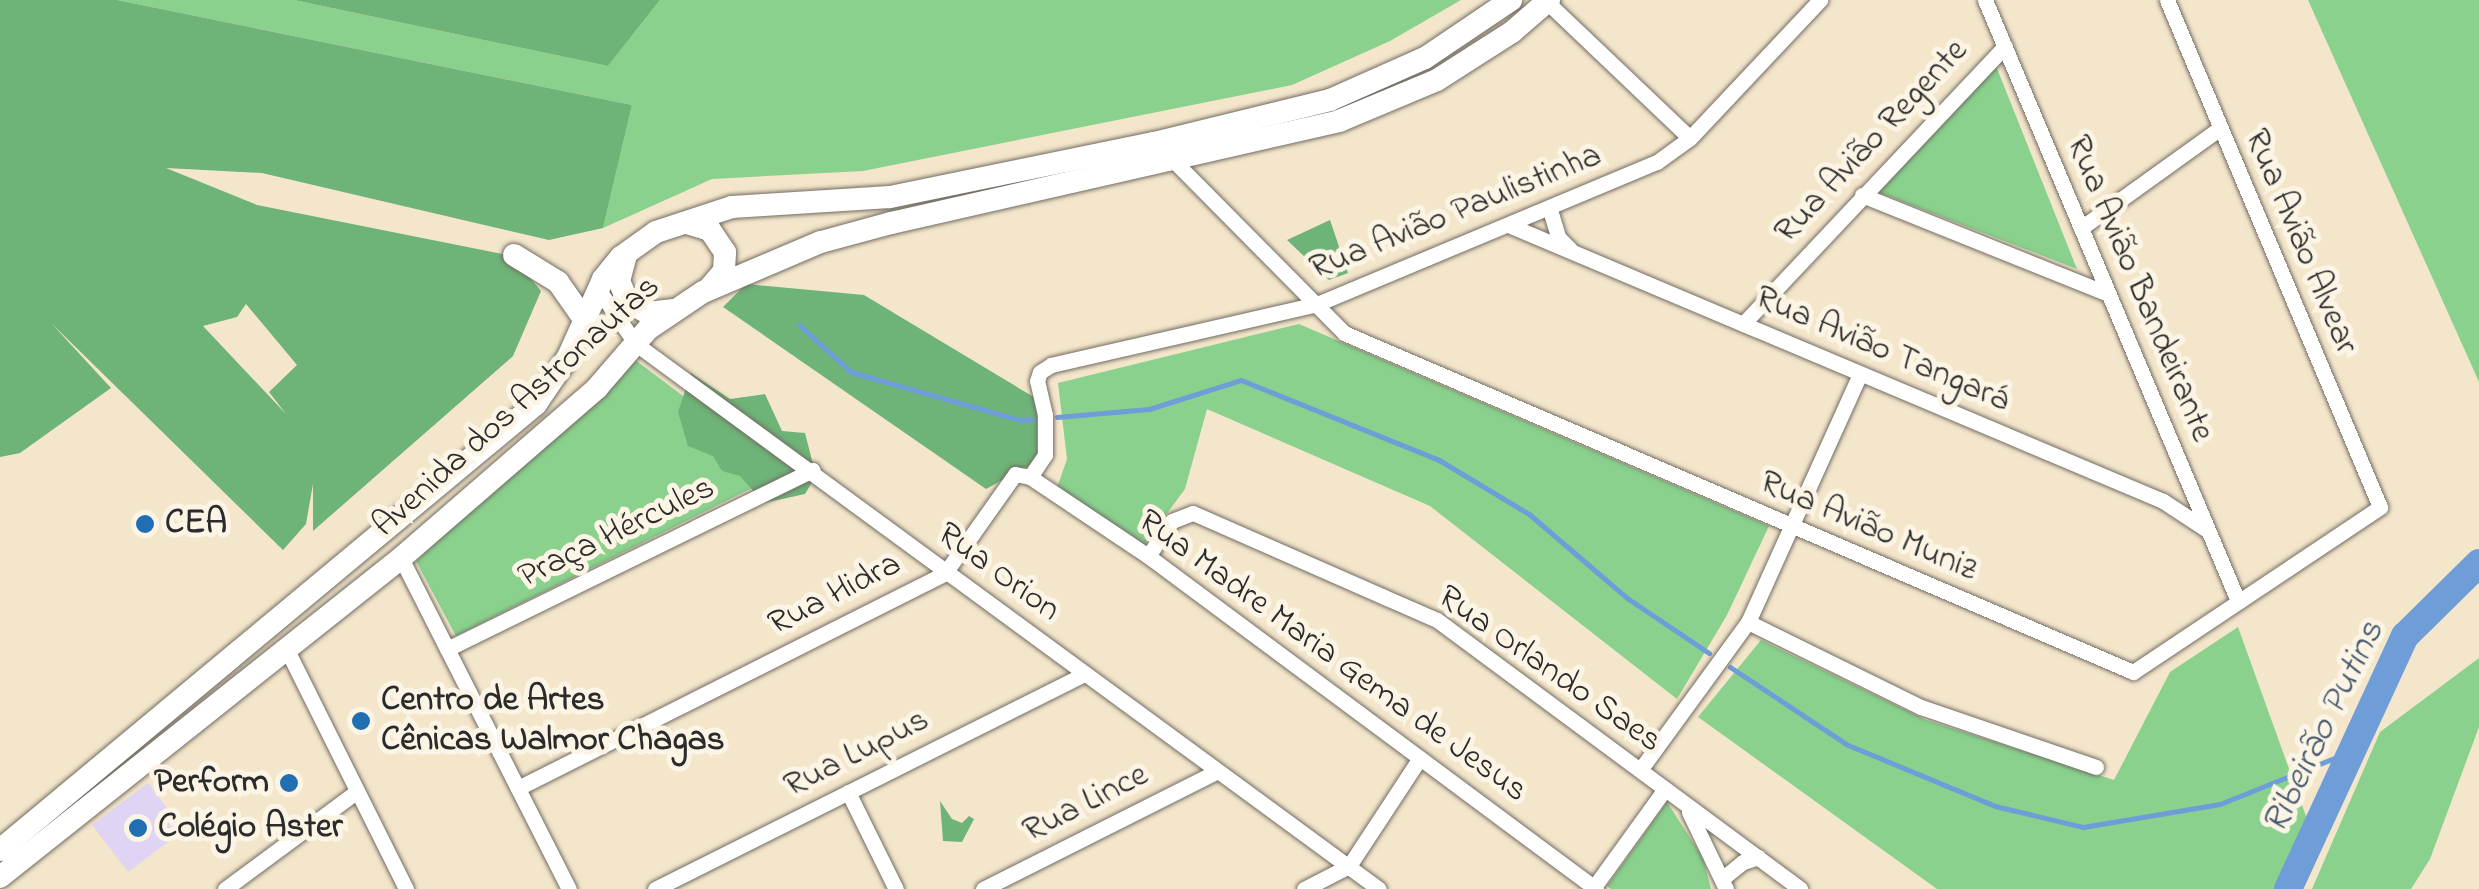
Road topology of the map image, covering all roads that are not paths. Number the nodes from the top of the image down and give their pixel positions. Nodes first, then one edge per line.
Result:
1 (1511, 0) edge
2 (1820, 0) edge
3 (1985, 0) edge
4 (2167, 0) edge
5 (1548, 1) edge
6 (2005, 46) junction
7 (2220, 128) junction
8 (1690, 138) junction
9 (1173, 160) junction
10 (1862, 195) junction
11 (1550, 210) junction
12 (686, 223) junction
13 (1510, 226) junction
14 (2081, 228) junction
15 (631, 248) junction
16 (514, 255) dead end
17 (1576, 256) junction
18 (598, 290) junction
19 (703, 292) junction
20 (2108, 294) junction
21 (1317, 304) junction
22 (673, 310) junction
23 (584, 318) junction
24 (1743, 324) junction
25 (636, 344) junction
26 (1860, 374) junction
27 (813, 470) junction
28 (1030, 477) junction
29 (2186, 479) junction
30 (2163, 500) junction
31 (2380, 506) joint
32 (1794, 528) junction
33 (2206, 530) junction
34 (1148, 556) junction
35 (401, 558) junction
36 (945, 572) junction
37 (2238, 601) junction
38 (1748, 622) junction
39 (286, 648) junction
40 (447, 649) junction
41 (1085, 674) junction
42 (1420, 758) junction
43 (2096, 767) dead end
44 (1640, 770) junction
45 (1216, 772) junction
46 (518, 788) junction
47 (1665, 789) junction
48 (356, 792) junction
49 (848, 792) junction
50 (1685, 804) junction
51 (0, 850) edge
52 (1758, 857) junction
53 (1349, 866) junction
54 (0, 877) edge
55 (1725, 884) edge
56 (1377, 888) edge
57 (1595, 888) edge
58 (10, 889) edge
59 (225, 889) edge
60 (406, 889) edge
61 (569, 889) edge
62 (655, 889) edge
63 (896, 889) edge
64 (983, 889) edge
65 (1304, 889) edge
66 (1800, 889) edge

1 - 12 main road, Avenida dos Astronautas
2 - 8 street, Rua Avião Paulistinha
3 - 6 street, Rua Avião Bandeirante
4 - 7 street, Rua Avião Alvear
5 - 8 street
5 - 9 main road, Avenida dos Astronautas
6 - 10 street, Rua Avião Regente
6 - 14 street, Rua Avião Bandeirante
7 - 14 street
7 - 31 street, Rua Avião Alvear
8 - 11 street, Rua Avião Paulistinha
9 - 19 main road, Avenida dos Astronautas
9 - 21 street, Rua Avião Muniz
10 - 20 street
10 - 24 street, Rua Avião Regente
11 - 13 street, Rua Avião Paulistinha
11 - 17 street
12 - 15 main road, Avenida dos Astronautas
12 - 19 main road
13 - 17 street, Rua Avião Tangará
13 - 21 street, Rua Avião Paulistinha
14 - 20 street, Rua Avião Bandeirante
15 - 18 main road, Avenida dos Astronautas
15 - 22 main road
16 - 23 main road
17 - 24 street, Rua Avião Tangará
18 - 23 main road, Avenida dos Astronautas
18 - 25 street, Rua Orion
19 - 22 main road, Avenida dos Astronautas
20 - 29 street, Rua Avião Bandeirante
21 - 28 street, Rua Avião Paulistinha
21 - 32 street, Rua Avião Muniz
22 - 25 main road, Avenida dos Astronautas
23 - 51 main road, Avenida dos Astronautas
24 - 26 street, Rua Avião Tangará
25 - 27 street, Rua Orion
25 - 35 main road, Avenida dos Astronautas
26 - 30 street, Rua Avião Tangará
26 - 32 street
27 - 36 street, Rua Orion
27 - 40 street, Praça Hércules
28 - 34 street, Rua Madre Maria Gema de Jesus
28 - 36 street, Rua Hidra
29 - 30 street
29 - 33 street, Rua Avião Bandeirante
30 - 33 street, Rua Avião Tangará
31 - 37 street, Rua Avião Muniz
32 - 37 street, Rua Avião Muniz
32 - 38 street
33 - 37 street, Rua Avião Bandeirante
34 - 42 street, Rua Madre Maria Gema de Jesus
34 - 44 street, Rua Orlando Saes
35 - 39 main road, Avenida dos Astronautas
35 - 40 street
36 - 41 street, Rua Orion
36 - 46 street, Rua Hidra
38 - 43 street
38 - 44 street
39 - 48 street
39 - 54 main road, Avenida dos Astronautas
40 - 46 street
41 - 45 street, Rua Orion
41 - 49 street, Rua Lupus
42 - 53 street
42 - 57 street, Rua Madre Maria Gema de Jesus
44 - 47 street, Rua Orlando Saes
45 - 53 street, Rua Orion
45 - 64 street, Rua Lince
46 - 61 street
47 - 50 street, Rua Orlando Saes
47 - 57 street
48 - 59 street
48 - 60 street
49 - 62 street, Rua Lupus
49 - 63 street
50 - 52 street, Rua Orlando Saes
50 - 55 street
52 - 55 street
52 - 66 street, Rua Orlando Saes
53 - 56 street, Rua Orion
53 - 65 street
54 - 58 street

